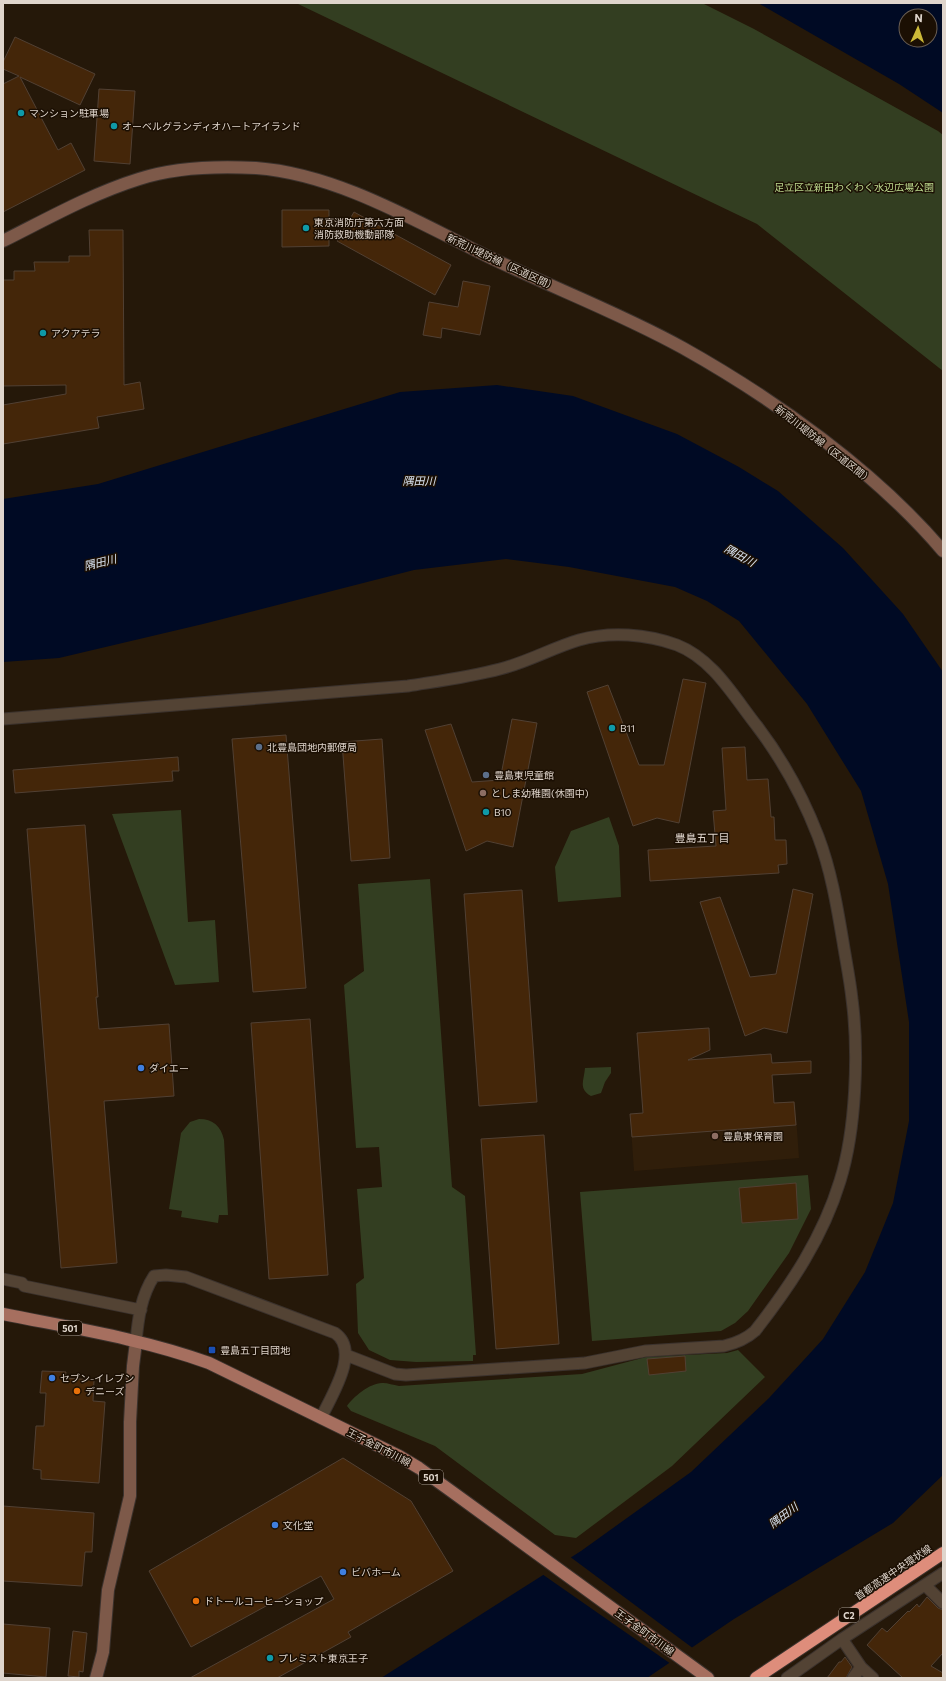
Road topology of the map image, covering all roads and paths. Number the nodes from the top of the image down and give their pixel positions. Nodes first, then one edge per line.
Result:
1 (3, 241) edge
2 (943, 551) edge
3 (3, 719) edge
4 (3, 1279) edge
5 (140, 1310) junction
6 (3, 1314) edge
7 (136, 1342) junction
8 (346, 1355) junction
9 (321, 1418) junction
10 (943, 1553) edge
11 (943, 1561) edge
12 (943, 1573) edge
13 (925, 1585) junction
14 (943, 1603) edge
15 (842, 1639) junction
16 (861, 1667) junction
17 (96, 1678) edge
18 (708, 1678) edge
19 (756, 1678) edge
20 (769, 1678) edge
21 (787, 1678) edge
22 (854, 1678) edge
23 (873, 1678) edge

1 - 2 street, 新荒川堤防線（区道区間）
3 - 8 street
4 - 5 street
5 - 7 street
5 - 8 street
6 - 7 main road, 王子金町市川線 / 501
7 - 9 main road, 王子金町市川線 / 501
7 - 17 street
8 - 9 street
9 - 18 main road, 王子金町市川線 / 501
10 - 19 highway, 首都高速中央環状線 / C2
11 - 20 highway, 首都高速中央環状線 / C2
12 - 13 street
13 - 14 street
13 - 15 street
15 - 16 street
15 - 21 street
16 - 22 street
16 - 23 street

